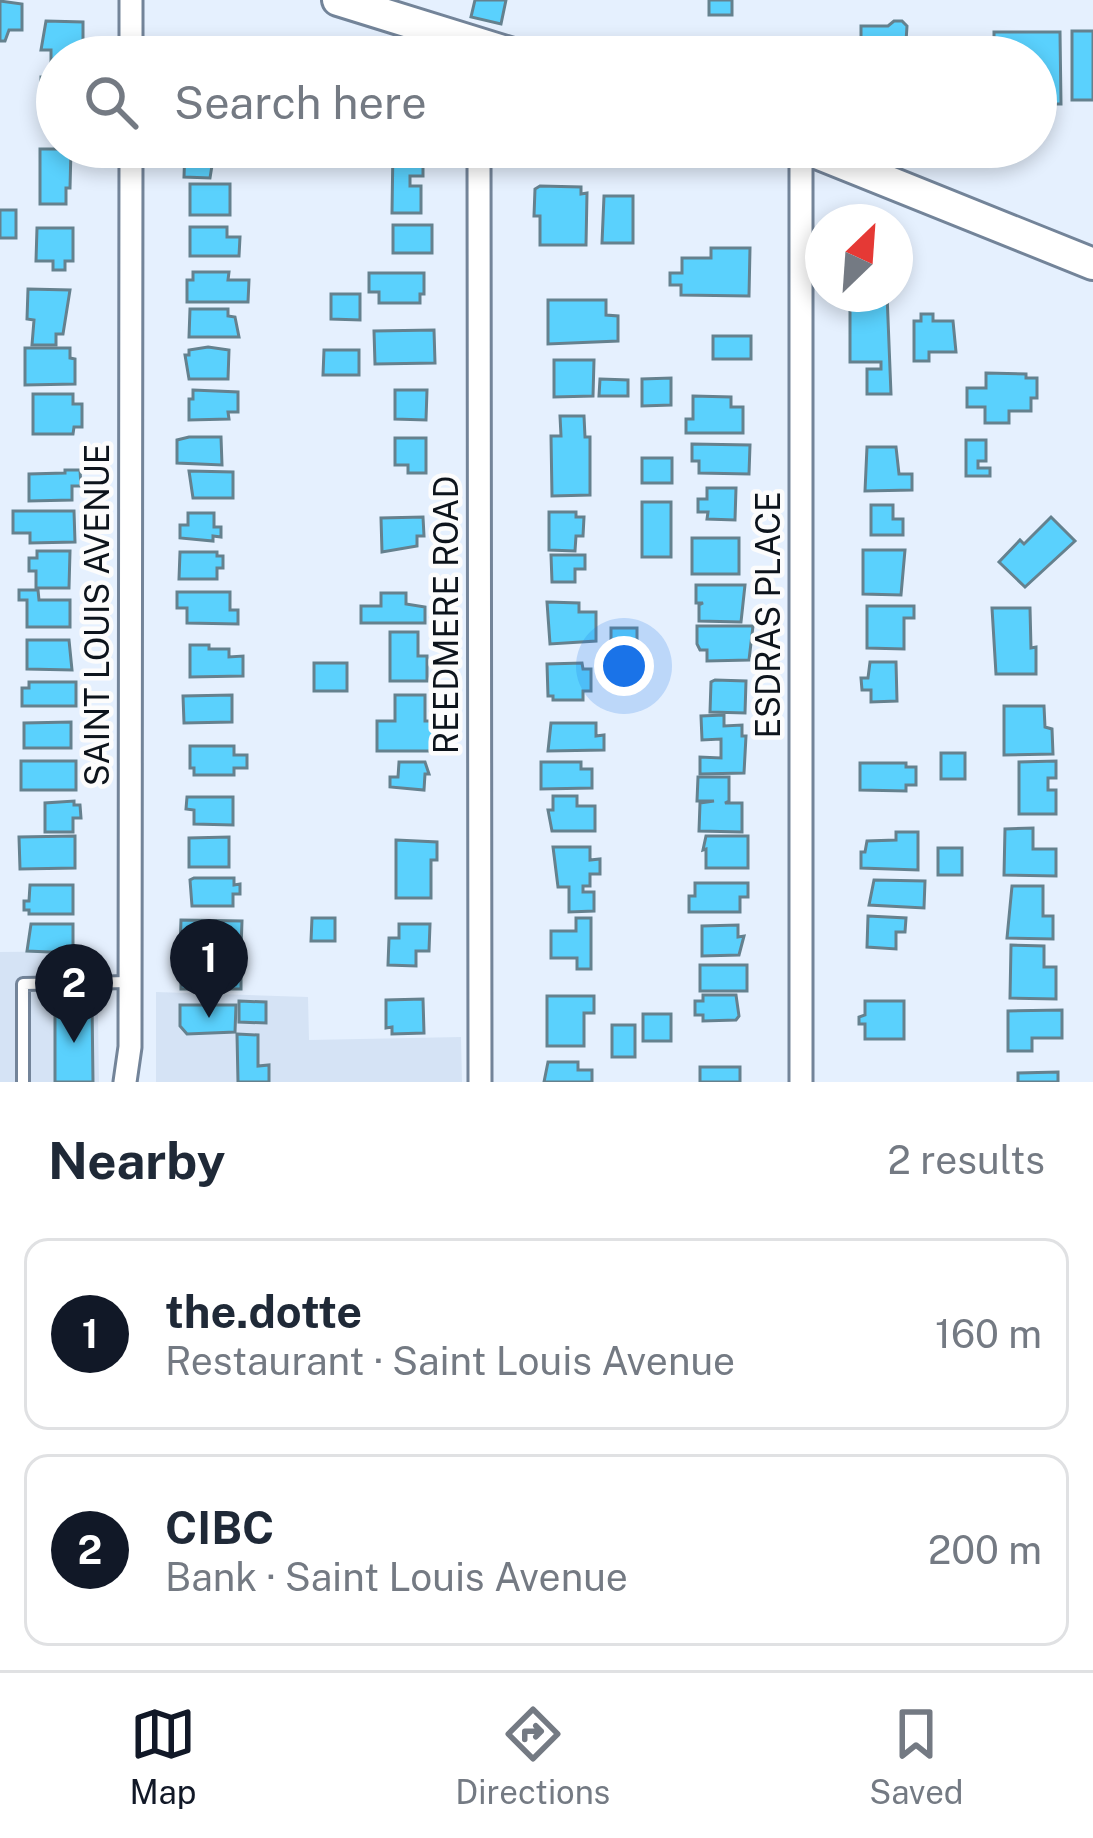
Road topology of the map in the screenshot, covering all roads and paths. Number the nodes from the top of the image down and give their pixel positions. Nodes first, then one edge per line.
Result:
1 (131, 0) edge
2 (338, 0) edge
3 (131, 36) edge
4 (439, 36) edge
5 (131, 168) edge
6 (478, 168) edge
7 (801, 168) edge
8 (853, 168) edge
9 (1093, 264) edge
10 (130, 982) junction
11 (23, 1082) edge
12 (124, 1082) edge
13 (480, 1082) edge
14 (801, 1082) edge

1 - 3 street
2 - 4 main road
5 - 10 street, SAINT LOUIS AVENUE
6 - 13 street, REEDMERE ROAD
7 - 14 street, ESDRAS PLACE
8 - 9 main road
10 - 11 lane
10 - 12 street, SAINT LOUIS AVENUE

